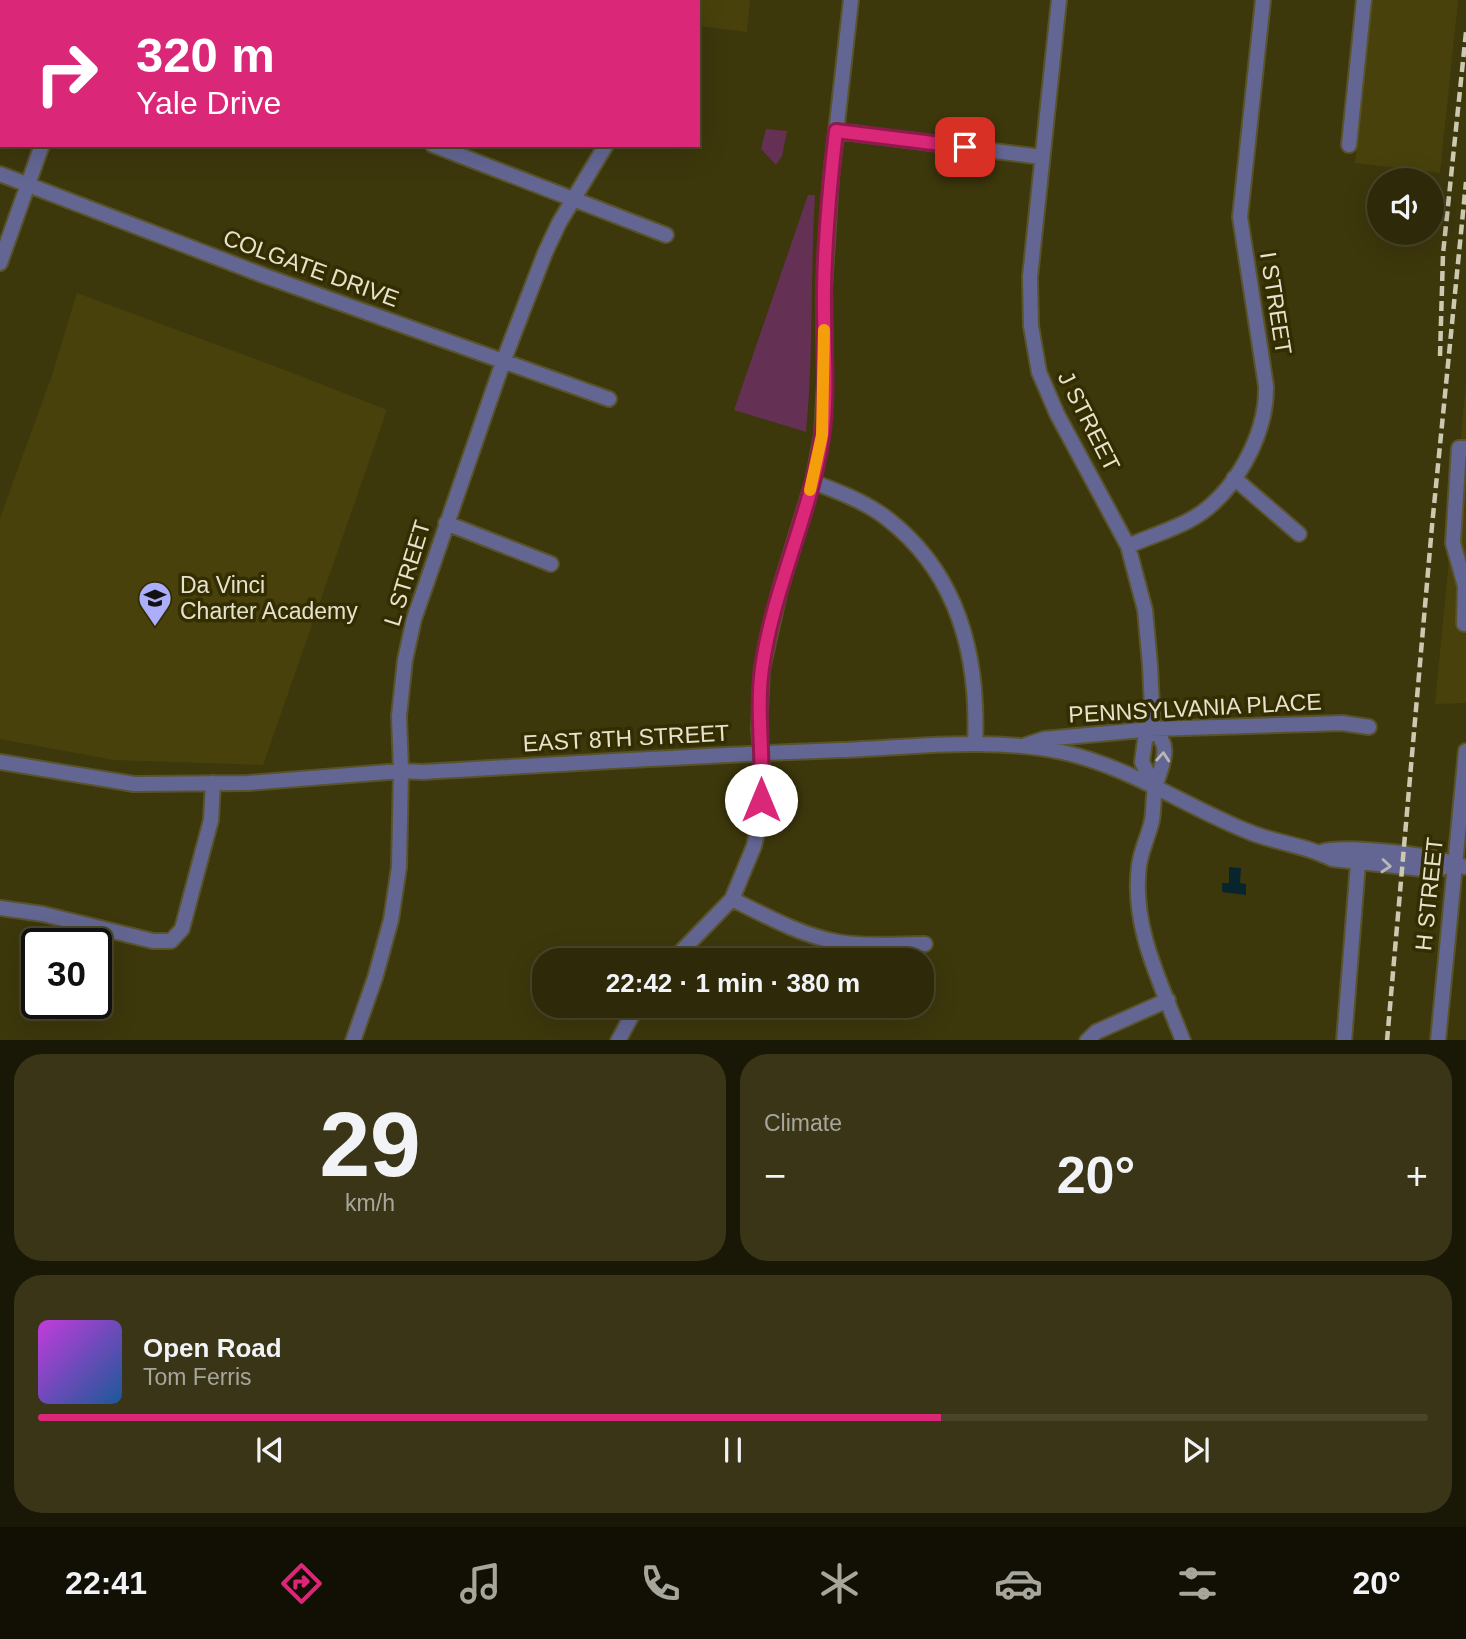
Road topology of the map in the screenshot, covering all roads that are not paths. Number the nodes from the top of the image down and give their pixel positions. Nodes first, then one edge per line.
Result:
1 (851, 0) edge
2 (1059, 0) edge
3 (1263, 0) edge
4 (1364, 0) edge
5 (836, 131) junction
6 (1349, 145) dead end
7 (41, 147) edge
8 (438, 147) edge
9 (605, 147) edge
10 (1042, 156) junction
11 (0, 174) edge
12 (28, 185) junction
13 (575, 199) junction
14 (666, 235) dead end
15 (0, 263) edge
16 (503, 362) junction
17 (609, 399) dead end
18 (1466, 448) edge
19 (1234, 478) junction
20 (813, 482) junction
21 (446, 523) junction
22 (1299, 534) dead end
23 (1128, 546) junction
24 (551, 564) dead end
25 (1464, 624) edge
26 (1369, 727) dead end
27 (1153, 729) junction
28 (975, 744) junction
29 (1024, 746) junction
30 (1466, 751) edge
31 (761, 753) junction
32 (0, 762) edge
33 (401, 771) junction
34 (212, 783) junction
35 (1155, 788) junction
36 (1321, 852) junction
37 (1357, 863) junction
38 (1460, 866) edge
39 (732, 899) junction
40 (0, 908) edge
41 (925, 944) dead end
42 (684, 948) edge
43 (1168, 1000) junction
44 (630, 1018) edge
45 (353, 1040) edge
46 (619, 1040) edge
47 (1088, 1040) edge
48 (1183, 1040) edge
49 (1344, 1040) edge
50 (1438, 1040) edge

1 - 5 street
2 - 10 street, J STREET
3 - 19 street, I STREET
4 - 6 street
5 - 10 street
5 - 20 street
7 - 12 street
8 - 13 street
9 - 13 street, L STREET
10 - 23 street, J STREET
11 - 12 street, COLGATE DRIVE
12 - 15 street
12 - 16 street, COLGATE DRIVE
13 - 14 street
13 - 16 street, L STREET
16 - 17 street, COLGATE DRIVE
16 - 21 street, L STREET
18 - 25 street
19 - 22 street
19 - 23 street, I STREET
20 - 28 street
20 - 31 street
21 - 24 street
21 - 33 street, L STREET
23 - 27 street, J STREET
26 - 27 street, PENNSYLVANIA PLACE
27 - 29 street, PENNSYLVANIA PLACE
27 - 35 street, J STREET
35 -> 27 street, J STREET
28 - 29 street, EAST 8TH STREET
28 - 31 street, EAST 8TH STREET
29 - 35 street, EAST 8TH STREET
30 - 38 street, H STREET
31 - 33 street, EAST 8TH STREET
31 - 39 street
32 - 34 street, EAST 8TH STREET
33 - 34 street, EAST 8TH STREET
33 - 45 street, L STREET
34 - 40 street
35 - 36 street, EAST 8TH STREET
35 - 43 street, J STREET
36 - 37 street, EAST 8TH STREET
36 - 38 street, EAST 8TH STREET
37 -> 38 street, EAST 8TH STREET
37 - 49 street
38 - 50 street, H STREET
39 - 41 street
39 - 42 street
43 - 47 street
43 - 48 street, J STREET
44 - 46 street

